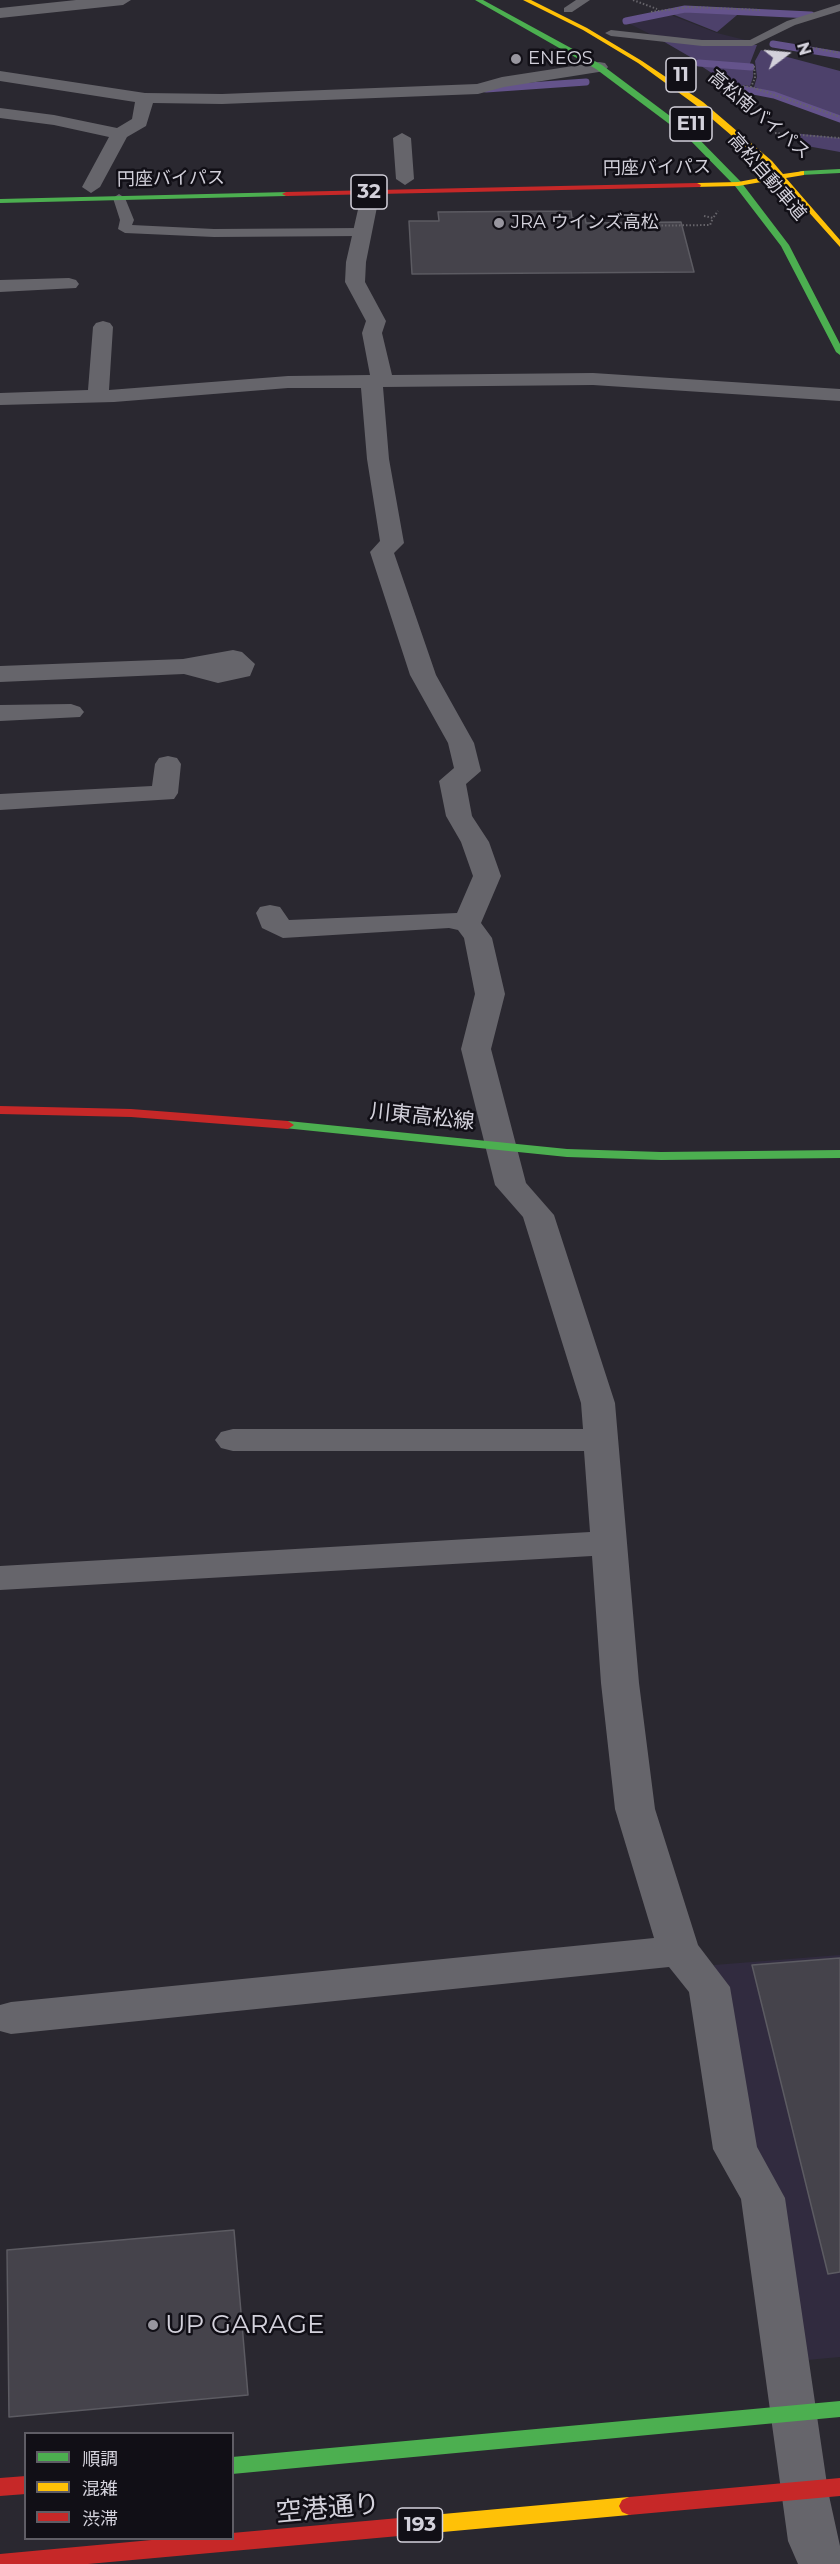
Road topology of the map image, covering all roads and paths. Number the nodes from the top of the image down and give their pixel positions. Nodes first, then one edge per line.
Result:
1 (123, 0) edge
2 (478, 0) edge
3 (491, 0) edge
4 (526, 0) edge
5 (546, 0) edge
6 (584, 0) edge
7 (840, 7) edge
8 (568, 10) junction
9 (755, 10) dead end
10 (0, 13) edge
11 (598, 26) junction
12 (611, 33) junction
13 (754, 60) dead end
14 (599, 67) junction
15 (0, 76) edge
16 (145, 98) junction
17 (0, 113) edge
18 (840, 117) edge
19 (120, 134) junction
20 (757, 135) junction
21 (402, 138) dead end
22 (840, 138) edge
23 (726, 170) junction
24 (840, 171) edge
25 (801, 173) junction
26 (405, 179) junction
27 (738, 184) junction
28 (91, 187) junction
29 (0, 189) edge
30 (814, 189) dead end
31 (371, 192) junction
32 (119, 198) junction
33 (0, 201) edge
34 (711, 208) dead end
35 (722, 210) dead end
36 (713, 218) dead end
37 (630, 226) dead end
38 (362, 232) junction
39 (800, 243) dead end
40 (840, 245) edge
41 (69, 284) dead end
42 (0, 286) edge
43 (103, 327) dead end
44 (840, 352) edge
45 (378, 380) junction
46 (840, 395) edge
47 (98, 396) junction
48 (0, 399) edge
49 (184, 666) dead end
50 (0, 674) edge
51 (71, 712) dead end
52 (0, 713) edge
53 (168, 764) dead end
54 (0, 802) edge
55 (270, 914) dead end
56 (467, 923) junction
57 (0, 1110) edge
58 (501, 1146) junction
59 (840, 1154) edge
60 (233, 1440) dead end
61 (600, 1440) junction
62 (609, 1543) junction
63 (0, 1578) edge
64 (679, 1951) junction
65 (11, 2018) dead end
66 (817, 2411) edge
67 (234, 2466) edge
68 (24, 2485) edge
69 (0, 2487) edge
70 (822, 2489) edge
71 (0, 2563) edge
72 (823, 2564) edge

1 - 10 street
2 - 14 main road, 11
3 - 39 main road, 高松自動車道 / E11
4 - 40 main road, 高松自動車道 / E11
5 - 8 main road, 高松南バイパス / 11
6 - 8 lane
7 - 12 lane
8 - 11 main road, 高松南バイパス / 11
9 - 11 path
11 - 12 main road, 高松南バイパス / 11
12 - 20 main road, 高松南バイパス / 11
13 - 18 path
14 - 16 street
14 - 23 main road, 11
15 - 16 street
16 - 19 street
17 - 19 street
19 - 28 street
20 - 22 path
20 - 25 main road, 高松南バイパス / 11
21 - 26 street
23 - 25 main road, 円座バイパス / 32
23 - 26 main road, 円座バイパス / 32
23 - 27 main road, 11
24 - 25 main road
25 - 27 main road, 円座バイパス / 32
25 - 30 main road, 高松南バイパス / 11
26 - 28 main road, 円座バイパス / 32
27 - 31 main road, 円座バイパス / 32
27 - 44 main road, 11
28 - 29 main road, 円座バイパス / 32
31 - 32 main road, 円座バイパス / 32
31 - 38 street
32 - 33 main road, 円座バイパス / 32
32 - 38 lane
34 - 35 path
36 - 37 path
38 - 45 street
41 - 42 street
43 - 47 street
45 - 46 street
45 - 47 street
45 - 56 street
47 - 48 street
49 - 50 street
51 - 52 street
53 - 54 street
55 - 56 street
56 - 58 street
57 - 58 main road, 川東高松線
58 - 59 main road, 川東高松線
58 - 61 street
60 - 61 street
61 - 62 street
62 - 63 street
62 - 64 street
64 - 65 street
64 - 66 street
66 - 67 main road
66 - 70 street
68 - 69 main road
70 - 71 main road, 空港通り / 193
70 - 72 street

